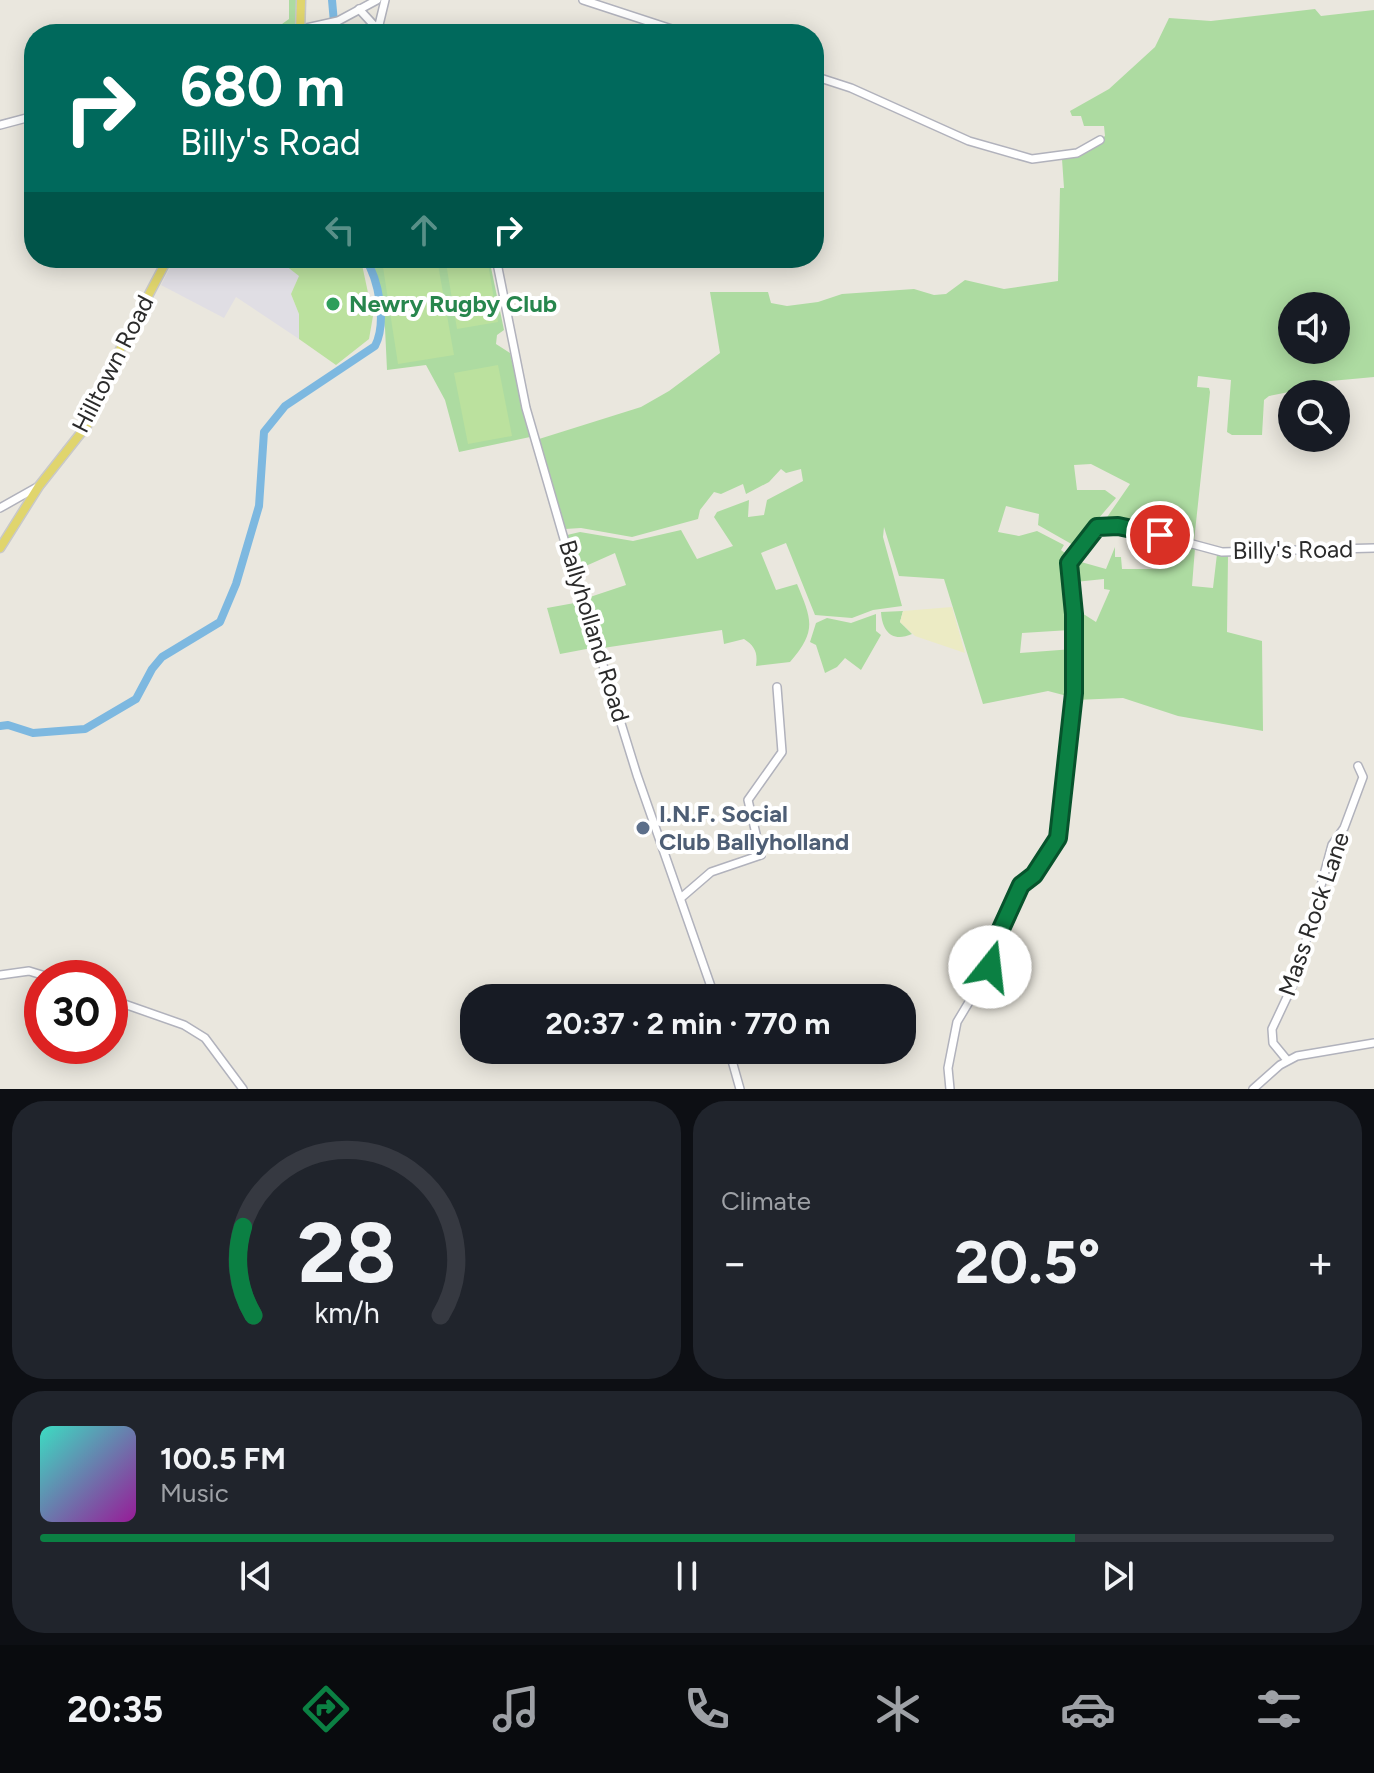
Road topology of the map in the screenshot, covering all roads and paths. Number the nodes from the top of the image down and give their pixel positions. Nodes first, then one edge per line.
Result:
1 (301, 0) edge
2 (377, 0) edge
3 (385, 0) edge
4 (583, 0) edge
5 (359, 9) junction
6 (301, 24) edge
7 (329, 24) edge
8 (373, 24) edge
9 (381, 24) edge
10 (656, 24) edge
11 (824, 79) edge
12 (24, 119) edge
13 (0, 125) edge
14 (1100, 140) dead end
15 (163, 268) edge
16 (498, 268) edge
17 (39, 486) junction
18 (0, 508) edge
19 (0, 548) edge
20 (1374, 548) edge
21 (777, 687) dead end
22 (1358, 766) dead end
23 (682, 897) junction
24 (24, 972) edge
25 (0, 975) edge
26 (710, 984) edge
27 (128, 1005) edge
28 (1374, 1043) edge
29 (1287, 1060) junction
30 (733, 1064) edge
31 (243, 1089) edge
32 (740, 1089) edge
33 (950, 1089) edge
34 (1253, 1089) edge

1 - 6 main road
2 - 5 street
3 - 9 street
4 - 10 street
5 - 7 street
5 - 8 street
11 - 14 street
12 - 13 street
15 - 17 main road, Hilltown Road
16 - 23 street, Ballyholland Road
17 - 18 street
17 - 19 main road, Hilltown Road
20 - 33 street, Billy's Road
21 - 23 street
22 - 29 street, Mass Rock Lane
23 - 26 street, Ballyholland Road
24 - 25 street
27 - 31 street
28 - 29 street
29 - 34 street
30 - 32 street

